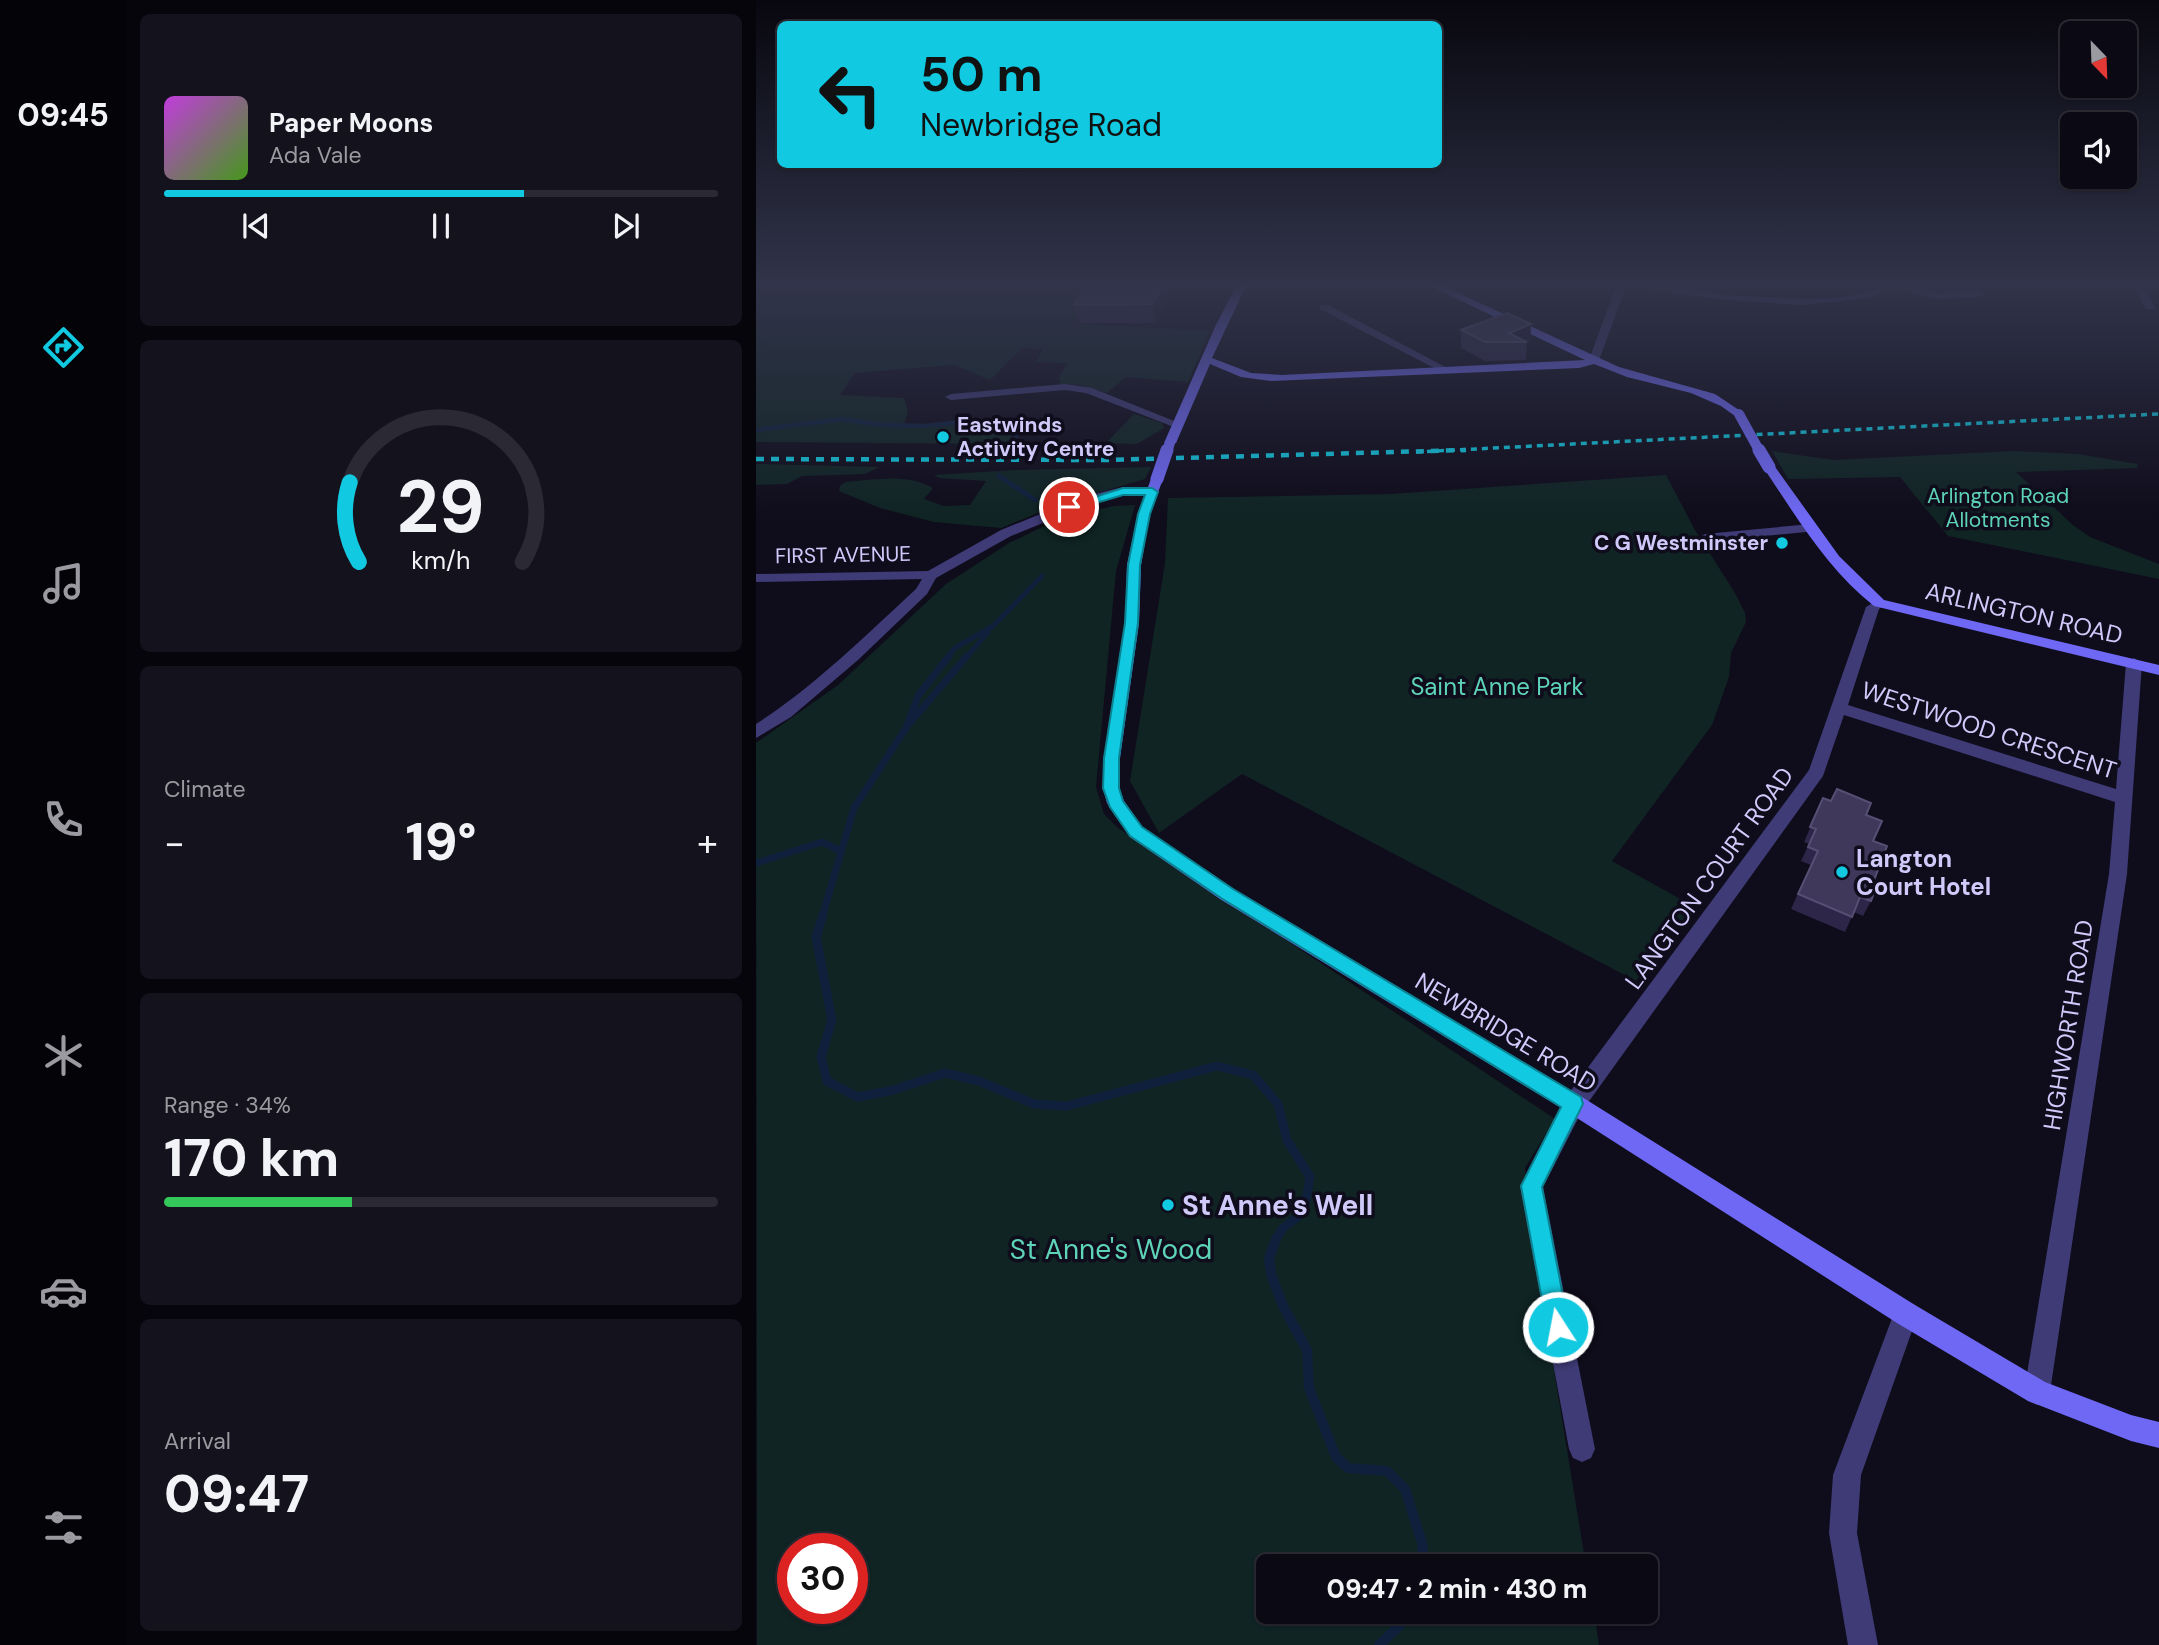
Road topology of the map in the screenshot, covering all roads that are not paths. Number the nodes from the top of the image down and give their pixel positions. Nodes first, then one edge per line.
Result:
1 (1206, 363) edge
2 (1223, 363) edge
3 (1432, 363) edge
4 (1586, 363) edge
5 (1601, 363) edge
6 (1446, 370) junction
7 (951, 397) dead end
8 (1178, 425) junction
9 (1155, 485) junction
10 (1811, 528) junction
11 (1705, 538) dead end
12 (931, 575) junction
13 (756, 578) edge
14 (1879, 603) junction
15 (2134, 663) junction
16 (2159, 670) edge
17 (1839, 708) junction
18 (756, 732) edge
19 (2123, 798) junction
20 (1574, 1104) junction
21 (1906, 1314) junction
22 (2037, 1392) junction
23 (2159, 1436) edge
24 (1582, 1449) dead end
25 (1863, 1645) edge

1 - 8 street, NEWBRIDGE ROAD
2 - 6 street
3 - 6 street
4 - 6 street
5 - 10 street, bridge
7 - 8 street
8 - 9 street, NEWBRIDGE ROAD, bridge
9 - 12 street
9 - 20 street, NEWBRIDGE ROAD
10 - 11 street
10 - 14 street
12 - 13 street, FIRST AVENUE
12 - 18 street
14 - 15 street, ARLINGTON ROAD
14 - 17 street, LANGTON COURT ROAD
15 - 16 street, ARLINGTON ROAD
15 - 19 street, HIGHWORTH ROAD
17 - 19 street, WESTWOOD CRESCENT
17 - 20 street, LANGTON COURT ROAD
19 - 22 street, HIGHWORTH ROAD
20 - 21 street, NEWBRIDGE ROAD
20 - 24 street, LANGTON COURT ROAD
21 - 22 street, NEWBRIDGE ROAD
21 - 25 street
22 - 23 street, NEWBRIDGE ROAD

